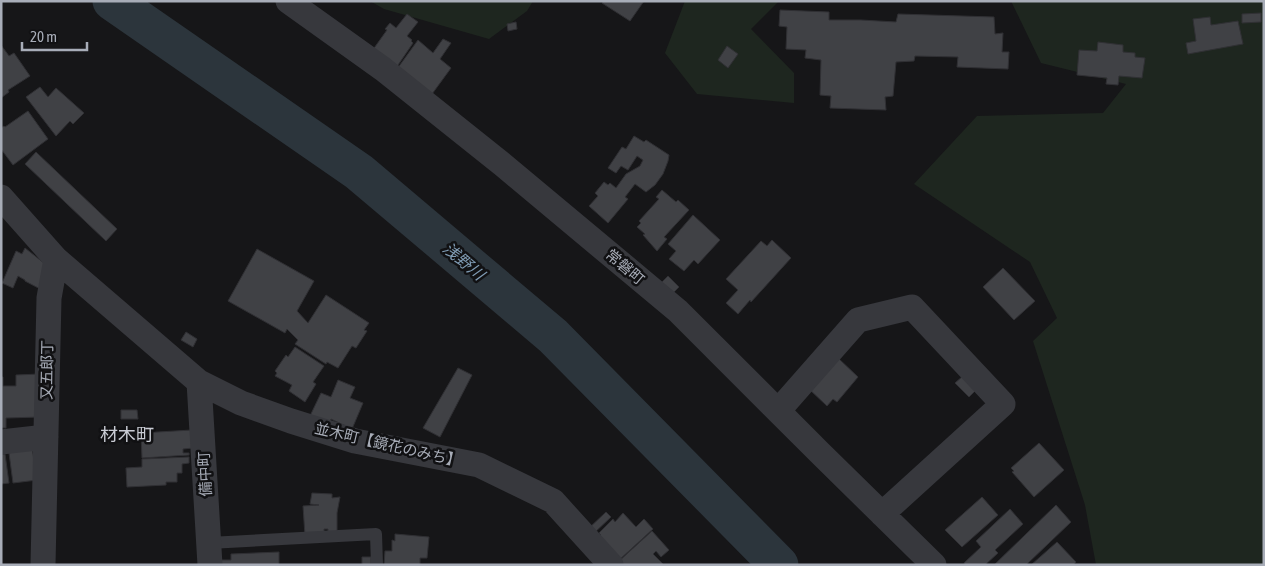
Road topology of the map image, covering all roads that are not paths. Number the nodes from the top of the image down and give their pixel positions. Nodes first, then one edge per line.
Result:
1 (288, 1) edge
2 (1, 197) edge
3 (56, 259) junction
4 (199, 382) junction
5 (778, 412) junction
6 (46, 437) junction
7 (1, 442) edge
8 (882, 514) junction
9 (210, 554) edge
10 (43, 565) edge
11 (377, 565) edge
12 (611, 565) edge
13 (934, 565) edge

1 - 5 street, 常磐町
2 - 3 street, 並木町【鏡花のみち】
3 - 4 street, 並木町【鏡花のみち】
3 - 6 street, 又五郎丁
4 - 9 street, 備中町
4 - 12 street, 並木町【鏡花のみち】
5 - 8 street, 常磐町
5 - 8 street
6 - 7 street
6 - 10 street, 又五郎丁
8 - 13 street, 常磐町
9 - 11 lane

